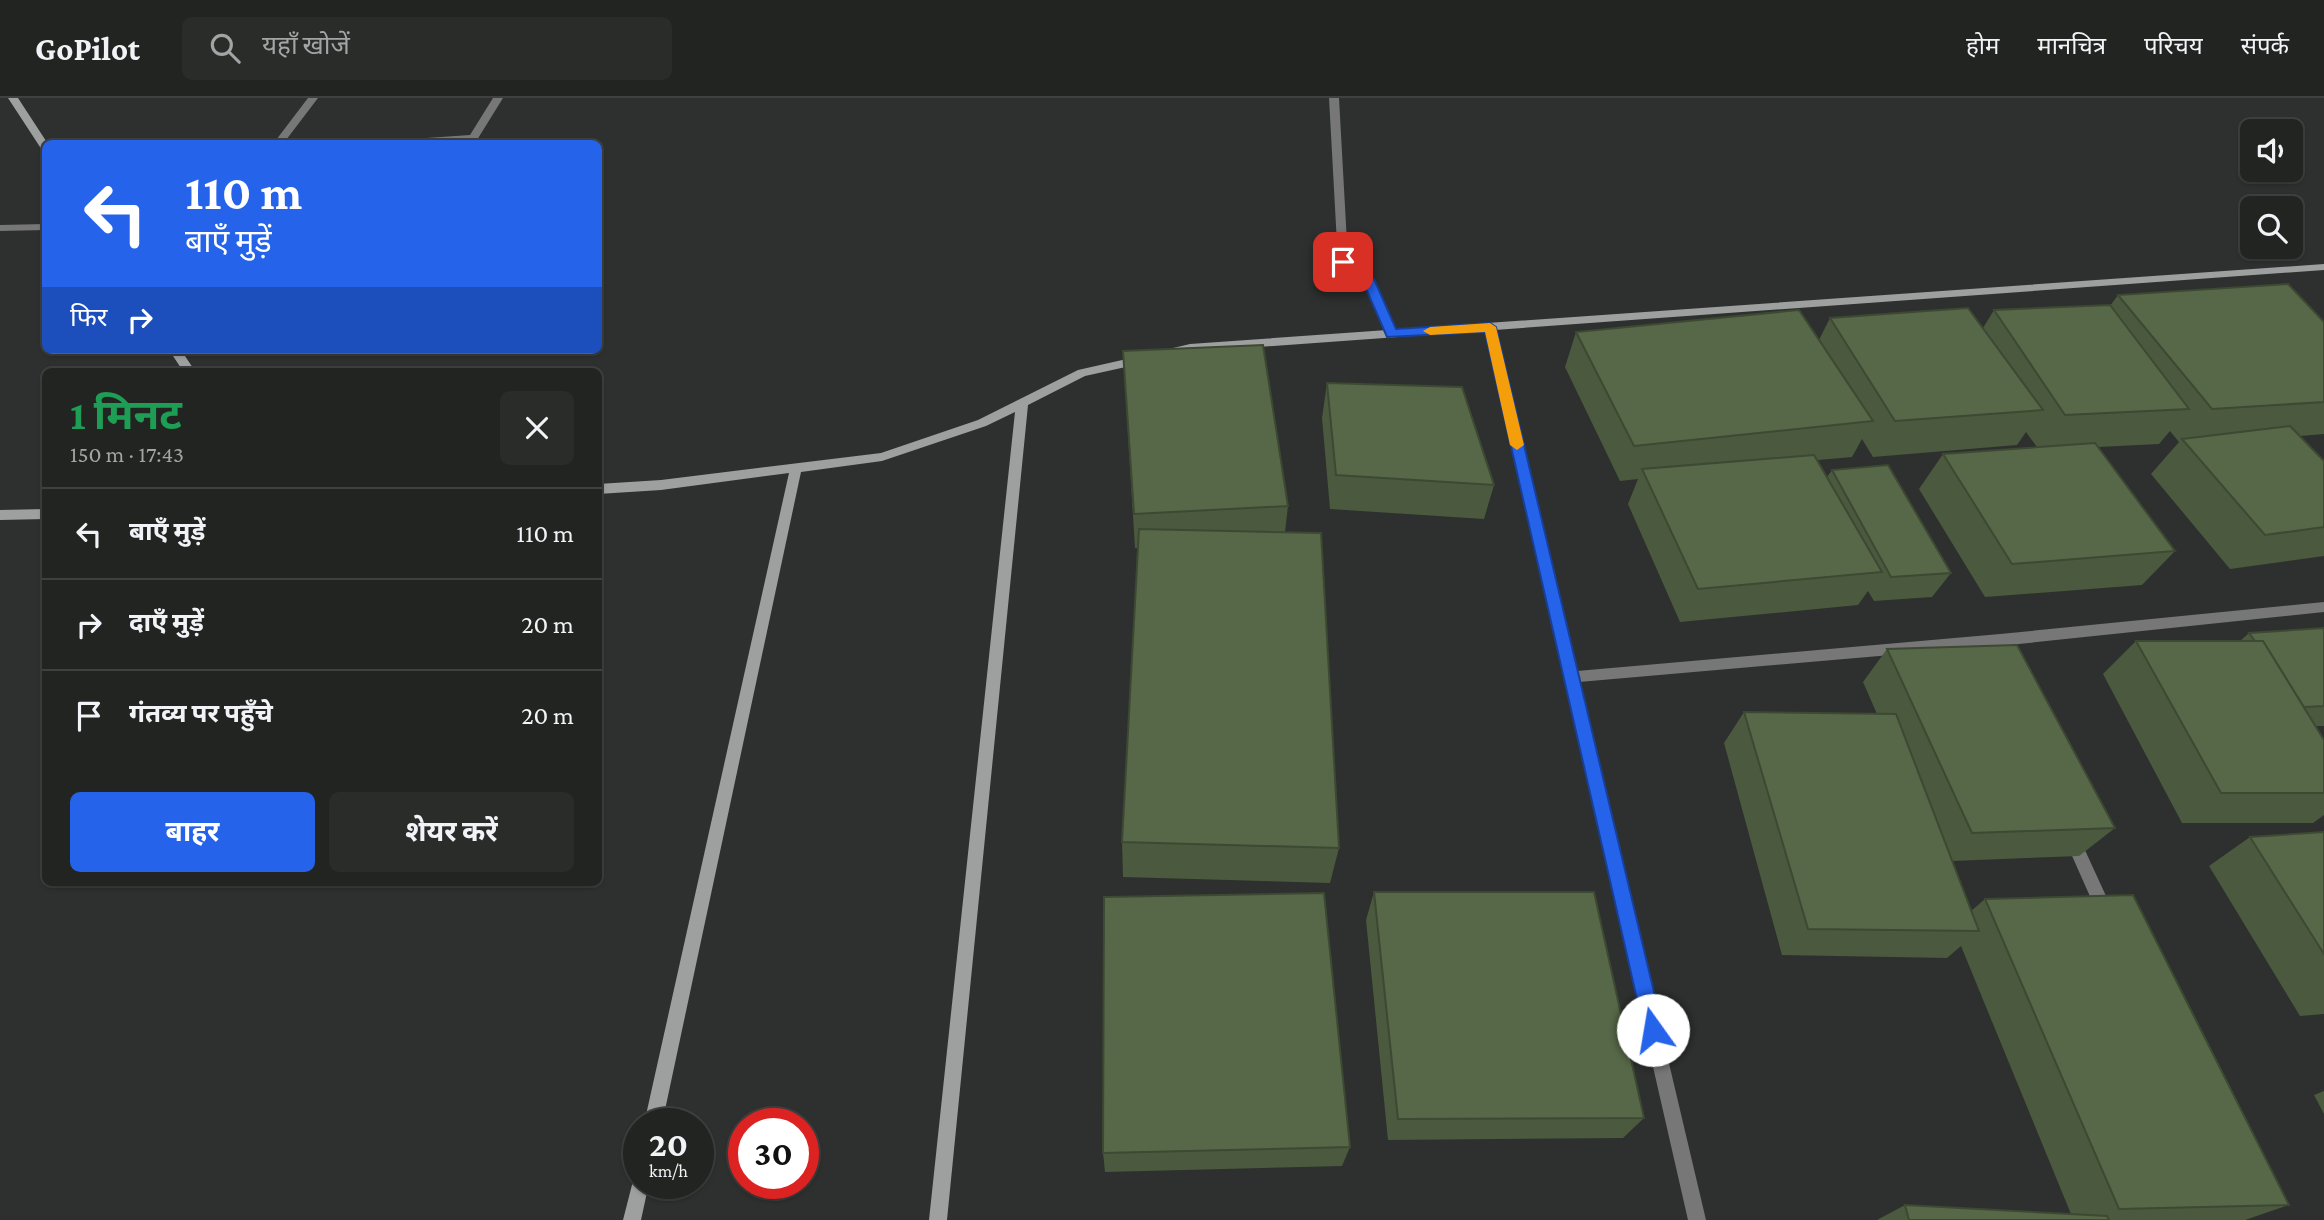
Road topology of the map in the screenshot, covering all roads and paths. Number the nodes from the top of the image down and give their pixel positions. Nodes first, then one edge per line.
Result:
1 (13, 98) edge
2 (313, 98) edge
3 (498, 98) edge
4 (1334, 98) edge
5 (281, 140) edge
6 (443, 140) edge
7 (42, 142) edge
8 (42, 227) edge
9 (0, 228) edge
10 (2324, 267) edge
11 (1490, 327) junction
12 (1392, 334) junction
13 (1163, 354) edge
14 (1149, 358) edge
15 (1022, 403) junction
16 (796, 468) junction
17 (602, 489) edge
18 (42, 514) edge
19 (0, 515) edge
20 (2324, 607) edge
21 (2000, 640) junction
22 (1571, 677) junction
23 (2014, 678) edge
24 (2070, 831) edge
25 (2114, 932) edge
26 (656, 1108) edge
27 (637, 1199) edge
28 (632, 1220) edge
29 (939, 1220) edge
30 (1697, 1220) edge

1 - 7 street
2 - 5 street
3 - 6 street
4 - 12 street
8 - 9 street
10 - 11 street
11 - 12 street
11 - 22 street
12 - 13 street
14 - 15 street
15 - 16 street
15 - 29 street
16 - 17 street
16 - 26 street
18 - 19 street
20 - 21 street
21 - 22 street
21 - 23 street
22 - 30 street
24 - 25 street
27 - 28 street

